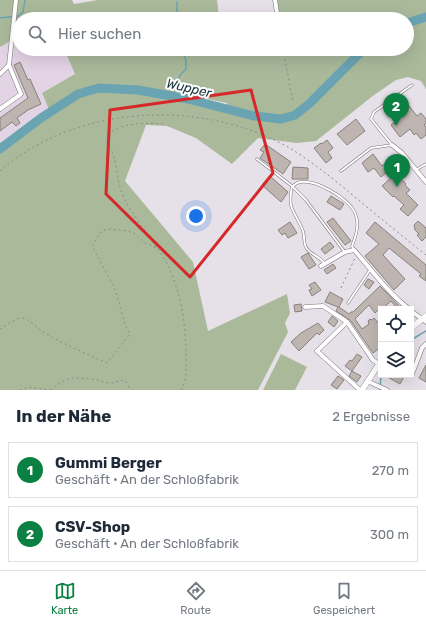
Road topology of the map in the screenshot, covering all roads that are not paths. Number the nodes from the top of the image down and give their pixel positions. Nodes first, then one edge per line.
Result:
1 (16, 0) edge
2 (275, 0) edge
3 (14, 12) edge
4 (277, 12) edge
5 (12, 39) edge
6 (9, 65) junction
7 (0, 74) edge
8 (412, 84) dead end
9 (0, 109) edge
10 (392, 145) junction
11 (257, 159) dead end
12 (426, 164) edge
13 (416, 170) junction
14 (341, 171) dead end
15 (426, 182) edge
16 (292, 186) junction
17 (354, 250) junction
18 (345, 252) junction
19 (323, 265) joint
20 (370, 270) junction
21 (348, 303) dead end
22 (406, 306) edge
23 (305, 307) dead end
24 (414, 312) edge
25 (425, 319) edge
26 (347, 322) junction
27 (414, 326) edge
28 (426, 344) edge
29 (378, 362) edge
30 (378, 366) edge
31 (414, 369) edge
32 (367, 381) junction
33 (386, 389) edge
34 (361, 390) edge

1 - 3 street
2 - 4 street
5 - 6 street
6 - 7 street
6 - 9 street
8 - 10 lane
10 - 13 street
10 - 14 lane
11 - 16 lane
12 - 13 lane
13 - 15 street
16 - 17 lane
16 - 18 lane
16 - 19 lane
17 - 18 street
17 - 20 street
18 - 19 street
20 - 21 lane
20 - 22 street
23 - 26 street
24 - 25 street
25 - 27 street
26 - 29 street
26 - 34 street
28 - 31 street
30 - 32 street
32 - 33 street
32 - 34 street

